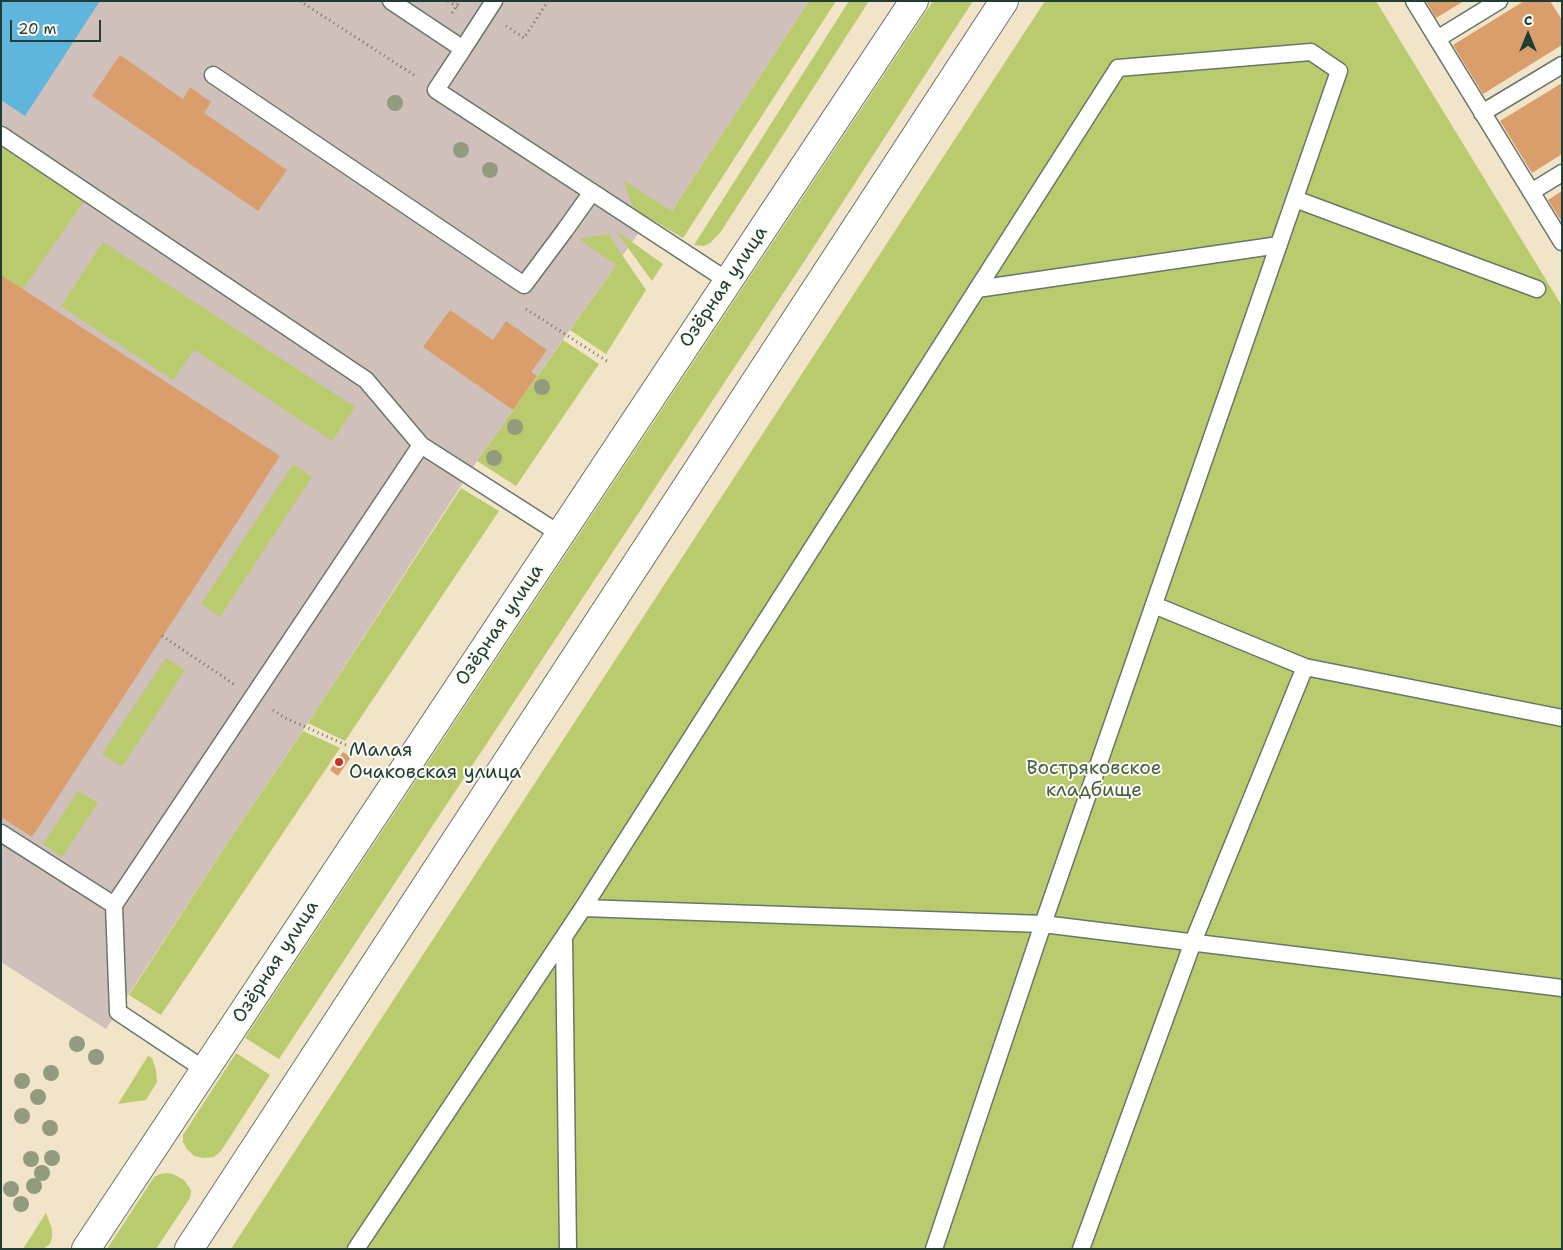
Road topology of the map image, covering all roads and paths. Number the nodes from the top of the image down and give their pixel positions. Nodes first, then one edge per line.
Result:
1 (300, 1) edge
2 (391, 1) edge
3 (548, 1) edge
4 (914, 1) edge
5 (1004, 1) edge
6 (1414, 1) edge
7 (1499, 1) edge
8 (490, 7) edge
9 (1437, 39) junction
10 (464, 48) junction
11 (1562, 65) edge
12 (213, 75) dead end
13 (436, 90) junction
14 (1482, 113) junction
15 (1, 135) edge
16 (1562, 173) edge
17 (592, 192) junction
18 (1531, 192) junction
19 (1295, 199) junction
20 (1562, 242) edge
21 (1279, 245) junction
22 (728, 281) junction
23 (524, 285) junction
24 (978, 289) junction
25 (1537, 289) dead end
26 (610, 363) dead end
27 (421, 445) junction
28 (560, 534) junction
29 (1154, 605) junction
30 (1305, 667) junction
31 (1562, 718) edge
32 (1, 833) edge
33 (114, 905) junction
34 (583, 908) junction
35 (1043, 924) junction
36 (564, 937) junction
37 (1193, 942) junction
38 (1562, 988) edge
39 (205, 1070) junction
40 (86, 1249) edge
41 (189, 1249) edge
42 (356, 1249) edge
43 (568, 1249) edge
44 (934, 1249) edge
45 (1080, 1249) edge

1 - 13 path
2 - 10 lane
3 - 8 path
4 - 22 main road, Озёрная улица
5 - 41 main road
6 - 9 lane
7 - 9 lane
8 - 10 lane
9 - 14 lane
10 - 13 lane
11 - 14 lane
12 - 23 lane
13 - 17 lane
14 - 18 lane
15 - 27 lane
16 - 18 lane
17 - 22 lane
17 - 23 lane
18 - 20 lane
19 - 21 lane
19 - 24 lane
19 - 25 lane
21 - 24 lane
21 - 29 lane
22 - 28 main road, Озёрная улица
23 - 26 path
24 - 34 lane
27 - 28 lane
27 - 33 lane
28 - 39 main road, Озёрная улица
29 - 30 lane
29 - 35 lane
30 - 31 lane
30 - 37 lane
32 - 33 lane
33 - 39 lane
34 - 35 lane
34 - 36 lane
35 - 37 lane
35 - 44 lane
36 - 42 lane
36 - 43 lane
37 - 38 lane
37 - 45 lane
39 - 40 main road, Озёрная улица

